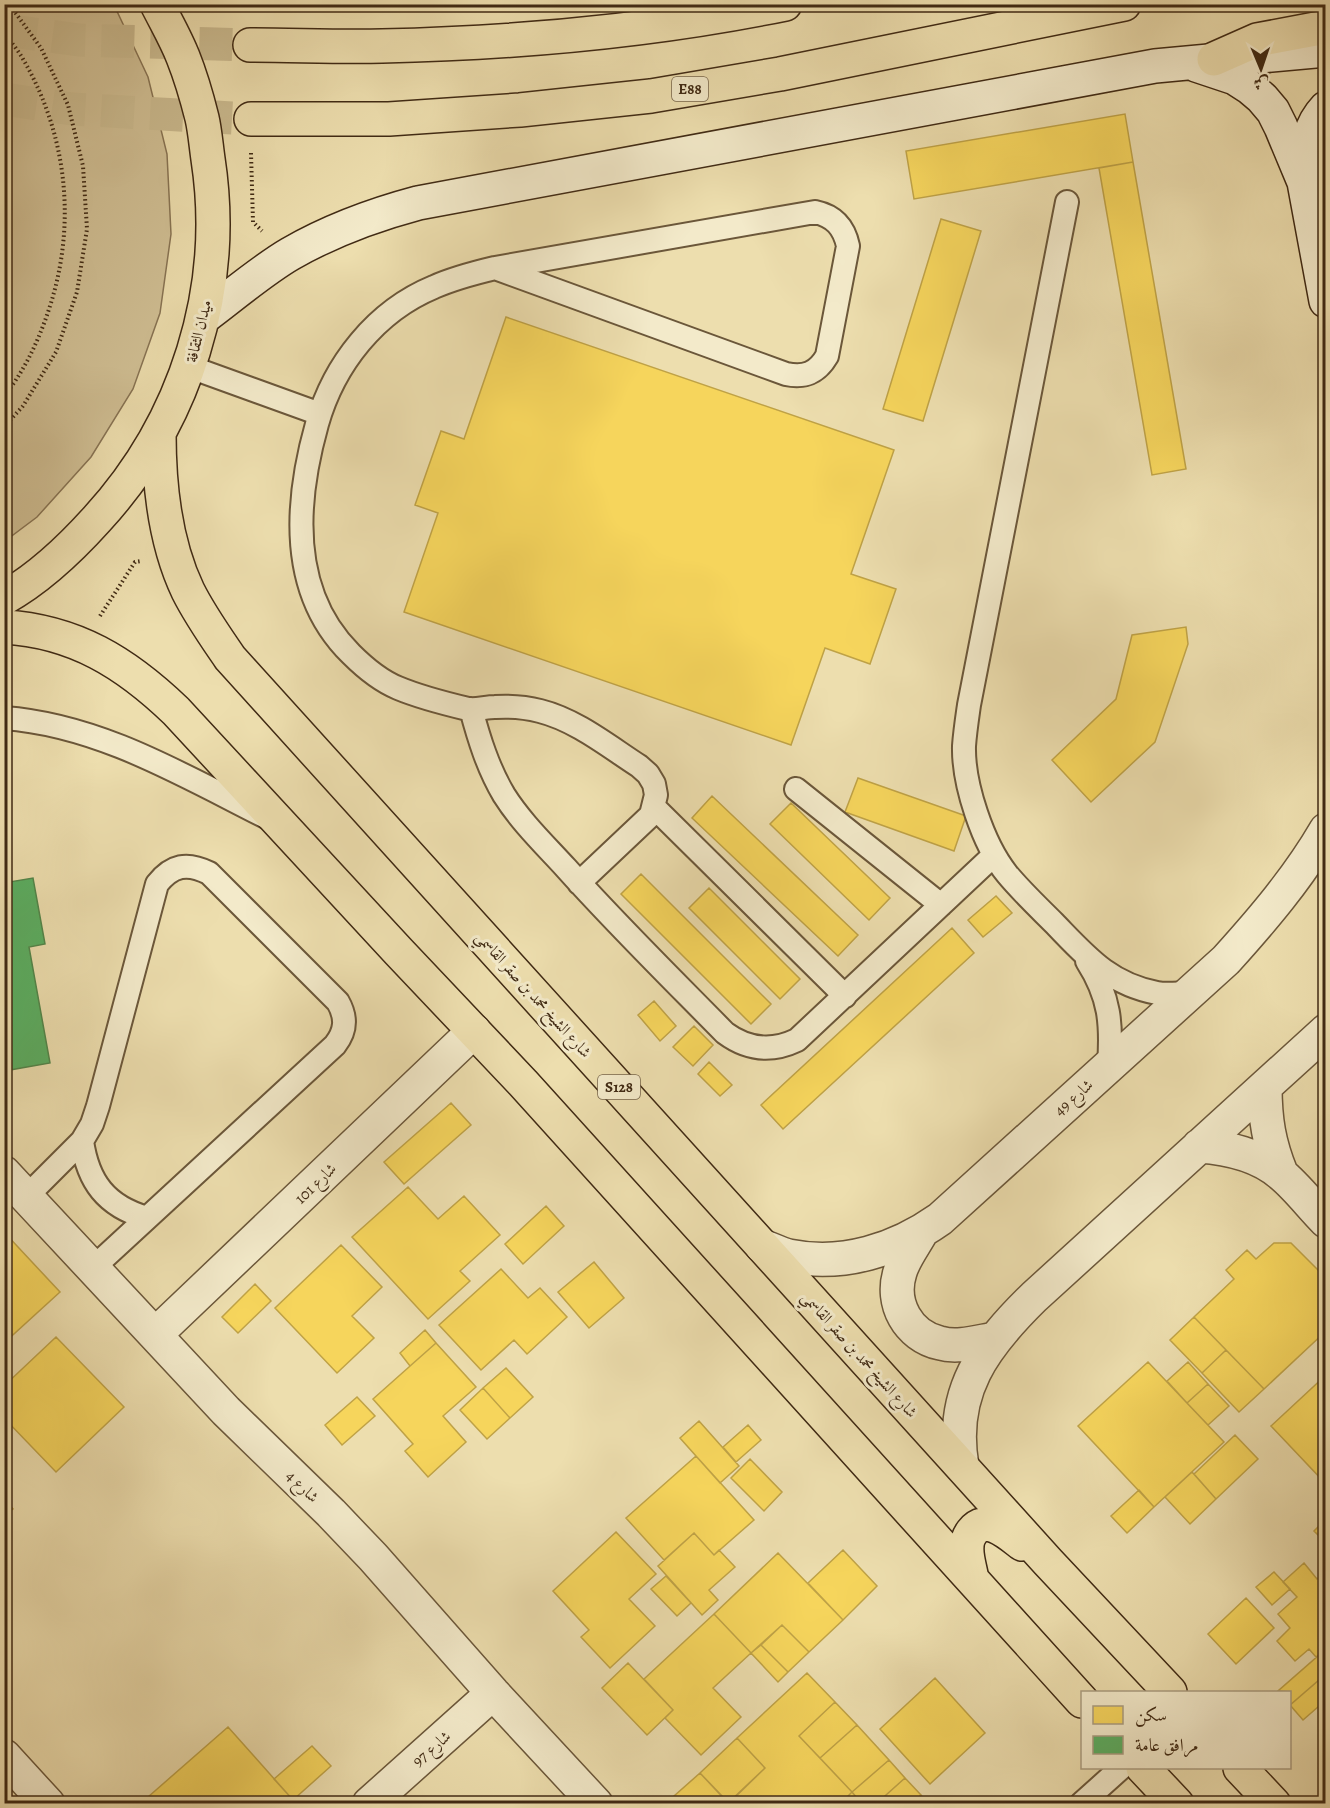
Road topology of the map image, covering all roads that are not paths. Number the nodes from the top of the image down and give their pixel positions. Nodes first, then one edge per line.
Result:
1 (157, 4) edge
2 (785, 4) edge
3 (1124, 4) edge
4 (1326, 27) edge
5 (250, 45) tunnel mouth
6 (1326, 50) edge
7 (1200, 61) junction
8 (1326, 108) edge
9 (251, 118) tunnel mouth
10 (1304, 182) junction
11 (1066, 202) dead end
12 (495, 268) junction
13 (1326, 301) edge
14 (204, 317) junction
15 (190, 367) junction
16 (320, 414) junction
17 (159, 434) junction
18 (4, 598) edge
19 (4, 627) edge
20 (471, 709) junction
21 (4, 718) edge
22 (796, 789) dead end
23 (654, 807) junction
24 (281, 825) junction
25 (1326, 830) edge
26 (994, 855) junction
27 (579, 883) junction
28 (941, 905) junction
29 (1082, 952) junction
30 (1189, 993) junction
31 (845, 996) junction
32 (474, 1031) junction
33 (1326, 1031) edge
34 (1109, 1065) junction
35 (1265, 1088) junction
36 (82, 1141) junction
37 (1199, 1146) junction
38 (1281, 1173) junction
39 (16, 1184) edge
40 (147, 1218) junction
41 (1326, 1221) edge
42 (922, 1231) junction
43 (762, 1246) junction
44 (94, 1267) junction
45 (156, 1334) junction
46 (994, 1339) junction
47 (962, 1466) junction
48 (1048, 1562) junction
49 (972, 1579) junction
50 (1169, 1691) edge
51 (493, 1693) junction
52 (1081, 1699) edge
53 (4, 1756) edge
54 (1119, 1769) edge
55 (1145, 1769) edge
56 (1242, 1769) edge
57 (48, 1803) edge
58 (369, 1803) edge
59 (596, 1803) edge
60 (1081, 1803) edge
61 (1177, 1803) edge
62 (1274, 1803) edge

1 - 14 main road, ميدان الثقافة
2 - 5 main road
3 - 9 main road, E88
4 - 7 main road
6 - 7 street
7 - 10 street
7 - 14 street
8 - 10 street
10 - 13 street
11 - 26 lane
12 - 12 lane
12 - 16 lane
14 - 15 main road, ميدان الثقافة
15 - 16 lane
15 - 17 main road, ميدان الثقافة
16 - 20 lane
17 - 18 main road, ميدان الثقافة
17 - 43 main road, شارع الشيخ محمد بن صقر القاسمي / S128
19 - 24 main road
20 - 23 lane
20 - 27 lane
21 - 24 lane
22 - 28 lane
23 - 27 lane
23 - 31 lane
24 - 32 main road
25 - 30 street, شارع 49
26 - 28 lane
26 - 29 lane
27 - 31 lane
28 - 31 lane
29 - 30 lane
29 - 34 lane
30 - 34 street, شارع 49
32 - 45 street, شارع 101
32 - 49 main road
33 - 35 street
34 - 42 street, شارع 49
35 - 37 street
35 - 38 street
36 - 39 lane
36 - 40 lane
36 - 40 lane
37 - 38 street
37 - 46 street
38 - 41 street
39 - 44 street, شارع 4
40 - 44 lane
42 - 43 street, شارع 49
42 - 46 street
43 - 47 main road, شارع الشيخ محمد بن صقر القاسمي / S128
44 - 45 street, شارع 4
45 - 51 street, شارع 4
46 - 47 street
47 - 48 main road, شارع الشيخ محمد بن صقر القاسمي / S128
48 - 49 main road
48 - 50 main road, شارع الشيخ محمد بن صقر القاسمي / S128
49 - 52 main road
51 - 58 street, شارع 97
51 - 59 street, شارع 4
53 - 57 street
54 - 60 lane
55 - 61 main road
56 - 62 main road

